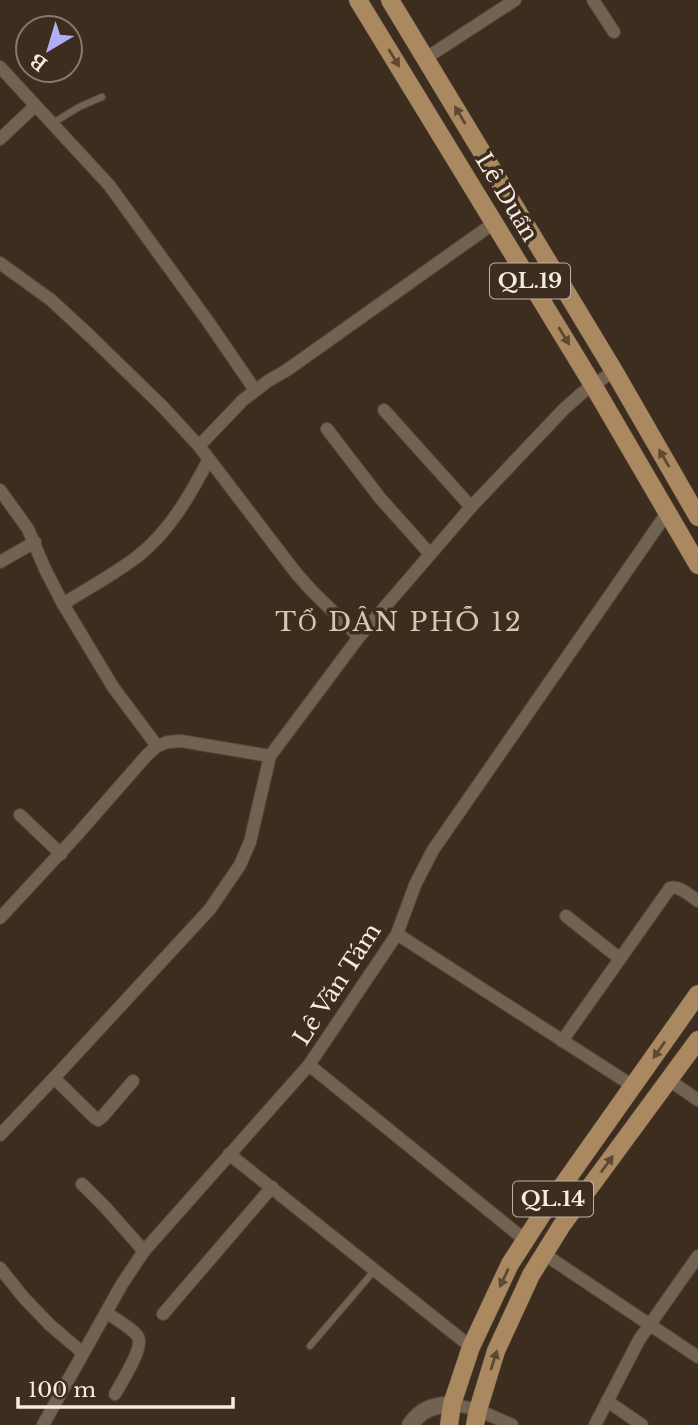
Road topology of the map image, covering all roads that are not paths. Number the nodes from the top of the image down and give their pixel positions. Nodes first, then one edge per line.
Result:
1 (358, 0) edge
2 (390, 0) edge
3 (515, 0) edge
4 (593, 0) edge
5 (614, 32) dead end
6 (426, 58) junction
7 (0, 67) edge
8 (102, 97) dead end
9 (35, 106) junction
10 (53, 123) junction
11 (0, 139) edge
12 (494, 223) junction
13 (0, 263) edge
14 (614, 371) junction
15 (593, 384) junction
16 (255, 390) junction
17 (384, 410) dead end
18 (327, 429) dead end
19 (199, 446) junction
20 (209, 459) junction
21 (0, 490) edge
22 (471, 507) junction
23 (667, 513) junction
24 (698, 517) edge
25 (35, 542) junction
26 (430, 554) junction
27 (0, 562) edge
28 (698, 565) edge
29 (63, 604) junction
30 (359, 637) junction
31 (157, 746) junction
32 (270, 756) junction
33 (20, 815) dead end
34 (61, 854) junction
35 (698, 901) edge
36 (566, 916) dead end
37 (0, 918) edge
38 (397, 934) junction
39 (619, 958) junction
40 (698, 994) edge
41 (698, 1040) edge
42 (562, 1041) junction
43 (309, 1065) junction
44 (54, 1079) junction
45 (669, 1080) junction
46 (133, 1081) dead end
47 (633, 1086) junction
48 (698, 1100) edge
49 (0, 1135) edge
50 (229, 1154) junction
51 (82, 1184) dead end
52 (272, 1187) junction
53 (525, 1240) junction
54 (144, 1251) junction
55 (544, 1254) junction
56 (698, 1256) edge
57 (0, 1268) edge
58 (374, 1271) junction
59 (106, 1312) junction
60 (163, 1314) dead end
61 (649, 1325) junction
62 (310, 1346) dead end
63 (471, 1347) junction
64 (83, 1353) junction
65 (698, 1357) edge
66 (115, 1394) dead end
67 (607, 1401) junction
68 (452, 1404) junction
69 (476, 1417) edge
70 (43, 1425) edge
71 (410, 1425) edge
72 (449, 1425) edge
73 (512, 1425) edge
74 (595, 1425) edge
75 (642, 1425) edge

1 -> 12 main road, Lê Duẩn / QL.19
2 - 6 main road, Lê Duẩn / QL.19
3 - 6 street
4 - 5 street
14 -> 6 main road, Lê Duẩn / QL.19
7 - 9 street
8 - 10 lane
9 - 10 street
9 - 11 street
10 - 16 street
12 -> 15 main road, Lê Duẩn / QL.19
12 - 16 street
13 - 19 street
14 - 15 street
24 -> 14 main road, Lê Duẩn / QL.19
15 - 22 street
15 - 23 main road, Lê Duẩn / QL.19
16 - 19 street
17 - 22 street
18 - 26 street
19 - 20 street
20 - 29 street
20 - 30 street
21 - 25 street
22 - 26 street
23 - 28 main road, Lê Duẩn / QL.19
23 - 38 street, Lê Văn Tám
25 - 27 street
25 - 29 street
26 - 30 street
29 - 31 street
30 - 32 street
31 - 32 street
31 - 34 street
32 - 44 street
33 - 34 street
34 - 37 street
35 - 39 street
36 - 39 street
38 - 42 street
38 - 43 street, Lê Văn Tám
39 - 42 street
40 -> 47 main road, QL.14
41 - 45 main road, QL.14
42 - 47 street
43 - 50 street, Lê Văn Tám
43 - 53 street
44 - 46 street
44 - 49 street
45 - 48 street
55 -> 45 main road, QL.14
47 - 53 main road, QL.14
50 - 52 street
50 - 54 street, Lê Văn Tám
51 - 54 street
52 - 58 street
52 - 60 street
53 -> 63 main road, QL.14
54 - 59 street, Lê Văn Tám
55 - 61 street
69 -> 55 main road, QL.14
56 - 61 street
57 - 64 street
58 - 62 lane
58 - 63 street
59 - 64 street, Lê Văn Tám
59 - 66 street
61 - 65 street
61 - 67 street
63 - 68 main road, QL.14
64 - 70 street, Lê Văn Tám
67 - 74 street
67 - 75 street
68 - 69 street
68 - 71 street
68 - 72 main road, QL.14
69 - 73 street

